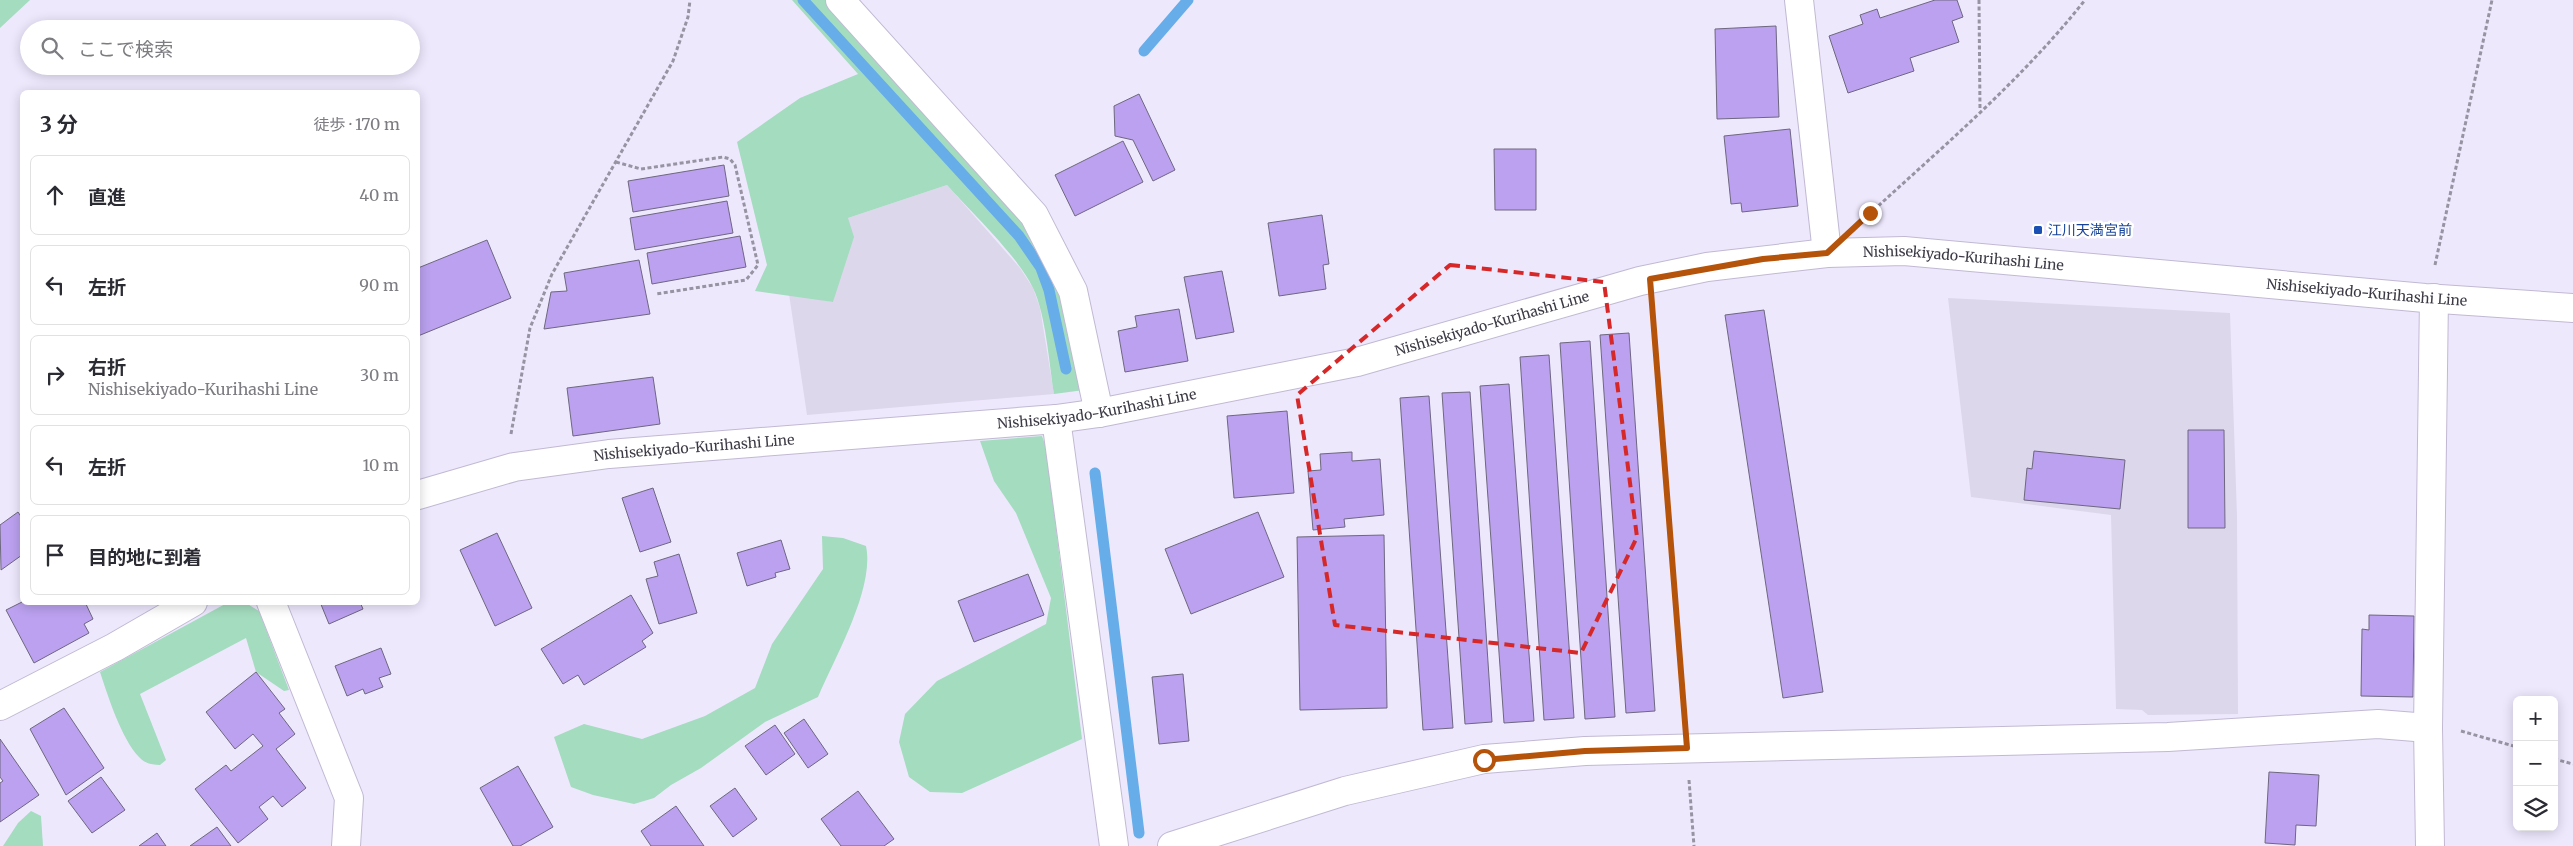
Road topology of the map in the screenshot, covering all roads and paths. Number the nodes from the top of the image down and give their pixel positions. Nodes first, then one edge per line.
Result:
1 (690, 0) edge
2 (840, 0) edge
3 (1799, 0) edge
4 (1979, 0) edge
5 (2085, 0) edge
6 (2492, 0) edge
7 (1980, 111) junction
8 (616, 162) junction
9 (1827, 253) junction
10 (1650, 279) junction
11 (656, 294) dead end
12 (2434, 298) junction
13 (2573, 308) edge
14 (1099, 413) junction
15 (1056, 419) junction
16 (505, 469) junction
17 (420, 494) edge
18 (188, 605) edge
19 (272, 605) edge
20 (0, 706) edge
21 (2428, 728) junction
22 (2513, 746) edge
23 (1687, 748) junction
24 (2558, 760) edge
25 (2573, 764) edge
26 (346, 846) edge
27 (1114, 846) edge
28 (1172, 846) edge
29 (1694, 846) edge
30 (2430, 846) edge

1 - 8 path
2 - 14 street
3 - 9 street
4 - 7 path
5 - 7 path
6 - 12 path
7 - 9 path
8 - 11 path
8 - 16 path
9 - 10 street, Nishisekiyado-Kurihashi Line
9 - 12 street, Nishisekiyado-Kurihashi Line
10 - 14 street, Nishisekiyado-Kurihashi Line
10 - 23 path
12 - 13 street, Nishisekiyado-Kurihashi Line
12 - 21 street
14 - 15 street, Nishisekiyado-Kurihashi Line
15 - 16 street, Nishisekiyado-Kurihashi Line
15 - 27 street
16 - 17 street, Nishisekiyado-Kurihashi Line
18 - 20 street
19 - 26 street
21 - 22 path
21 - 23 street
21 - 30 street
23 - 28 street
23 - 29 path
24 - 25 path

